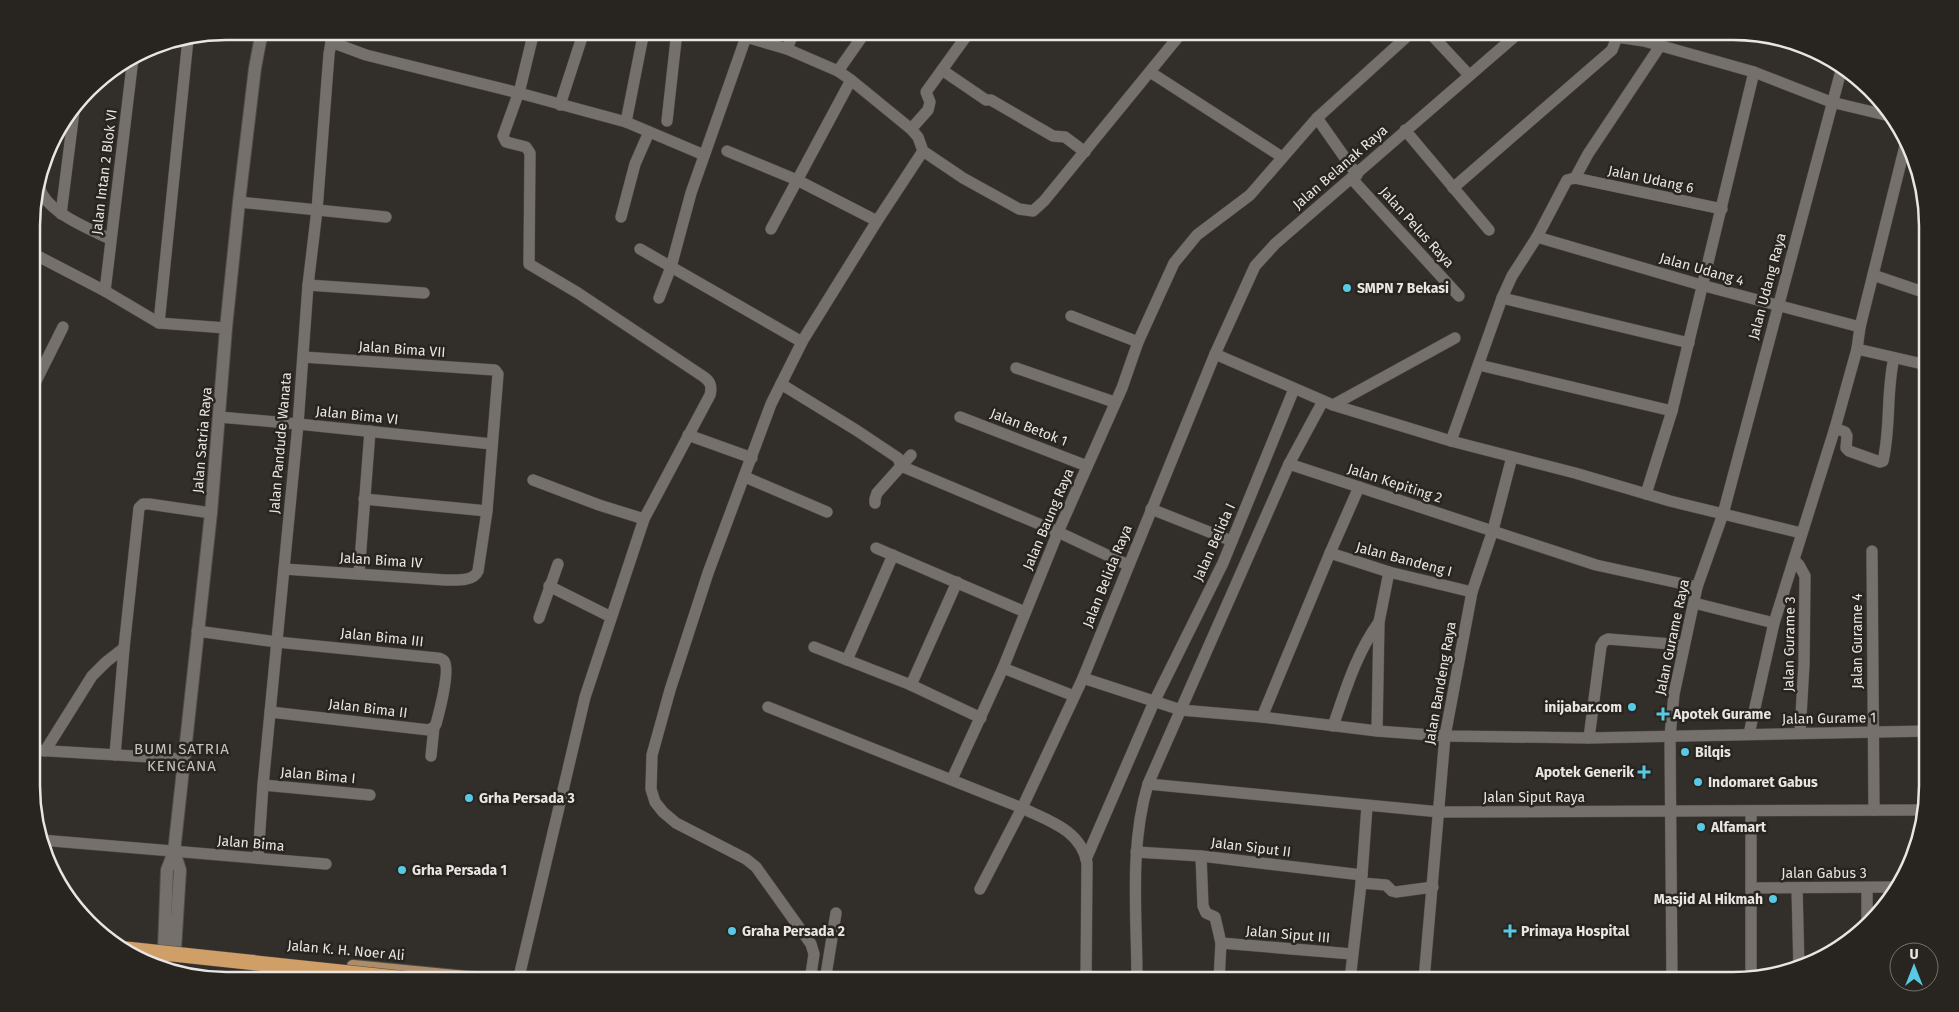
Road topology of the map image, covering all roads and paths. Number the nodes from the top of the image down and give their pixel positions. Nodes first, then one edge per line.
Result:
1 (260, 40) edge
2 (332, 40) edge
3 (338, 40) edge
4 (532, 40) edge
5 (581, 40) edge
6 (642, 40) edge
7 (676, 40) edge
8 (745, 40) edge
9 (755, 40) edge
10 (791, 40) edge
11 (860, 40) edge
12 (964, 40) edge
13 (1176, 40) edge
14 (1401, 40) edge
15 (1436, 40) edge
16 (1510, 40) edge
17 (1620, 40) edge
18 (1648, 40) edge
19 (187, 44) edge
20 (1660, 46) junction
21 (787, 50) junction
22 (132, 66) edge
23 (942, 70) junction
24 (838, 71) junction
25 (1150, 72) junction
26 (1754, 72) junction
27 (1840, 74) edge
28 (1469, 75) junction
29 (851, 80) junction
30 (519, 93) junction
31 (1831, 102) junction
32 (560, 105) junction
33 (1881, 114) edge
34 (1317, 118) junction
35 (73, 121) edge
36 (667, 121) dead end
37 (626, 122) junction
38 (911, 129) junction
39 (1405, 130) junction
40 (649, 132) junction
41 (727, 151) dead end
42 (923, 151) junction
43 (1085, 152) junction
44 (704, 155) junction
45 (1282, 157) junction
46 (1907, 162) edge
47 (1355, 177) junction
48 (1575, 178) junction
49 (798, 180) junction
50 (1453, 188) junction
51 (43, 198) edge
52 (239, 202) junction
53 (1722, 209) junction
54 (316, 210) junction
55 (61, 214) junction
56 (386, 217) dead end
57 (621, 217) dead end
58 (876, 221) junction
59 (771, 229) dead end
60 (1489, 230) dead end
61 (1537, 237) junction
62 (110, 239) junction
63 (640, 249) dead end
64 (40, 257) edge
65 (671, 267) junction
66 (1873, 275) junction
67 (308, 285) junction
68 (1701, 285) junction
69 (105, 291) junction
70 (1919, 291) edge
71 (424, 293) dead end
72 (1459, 296) dead end
73 (659, 298) dead end
74 (1502, 298) junction
75 (1778, 306) junction
76 (1071, 316) dead end
77 (159, 323) junction
78 (63, 327) dead end
79 (1860, 327) junction
80 (226, 328) junction
81 (1455, 338) dead end
82 (802, 342) junction
83 (1138, 342) junction
84 (1689, 343) junction
85 (1857, 349) junction
86 (1214, 354) junction
87 (303, 357) junction
88 (1894, 358) junction
89 (1919, 363) edge
90 (1479, 365) junction
91 (1016, 368) dead end
92 (40, 373) edge
93 (781, 384) junction
94 (1296, 390) junction
95 (1114, 402) junction
96 (1325, 402) junction
97 (1672, 412) junction
98 (219, 417) junction
99 (960, 417) dead end
100 (298, 424) junction
101 (1835, 428) junction
102 (370, 431) junction
103 (688, 434) junction
104 (1451, 441) junction
105 (492, 444) junction
106 (911, 455) dead end
107 (1512, 457) junction
108 (752, 458) junction
109 (1289, 464) junction
110 (901, 466) junction
111 (1087, 466) junction
112 (745, 477) junction
113 (533, 480) dead end
114 (1359, 487) junction
115 (1646, 494) junction
116 (364, 499) junction
117 (875, 503) dead end
118 (1151, 509) junction
119 (487, 511) junction
120 (827, 512) dead end
121 (211, 513) junction
122 (1723, 514) junction
123 (644, 519) junction
124 (1493, 530) junction
125 (1058, 532) junction
126 (1801, 533) junction
127 (1232, 541) junction
128 (876, 548) dead end
129 (1872, 551) dead end
130 (1330, 553) junction
131 (893, 555) junction
132 (1794, 560) junction
133 (558, 564) dead end
134 (1128, 564) junction
135 (284, 569) junction
136 (1388, 572) junction
137 (359, 574) junction
138 (957, 582) junction
139 (549, 586) junction
140 (1697, 587) junction
141 (1472, 592) junction
142 (1694, 603) junction
143 (1025, 612) junction
144 (612, 617) junction
145 (539, 618) dead end
146 (1380, 622) junction
147 (1774, 623) junction
148 (197, 632) junction
149 (277, 642) junction
150 (1684, 646) junction
151 (814, 647) dead end
152 (124, 648) junction
153 (847, 660) junction
154 (1003, 668) junction
155 (1083, 678) junction
156 (911, 685) junction
157 (1074, 696) junction
158 (1167, 706) junction
159 (768, 707) dead end
160 (270, 712) junction
161 (1262, 717) junction
162 (981, 718) junction
163 (1333, 726) junction
164 (434, 727) junction
165 (1377, 731) junction
166 (1919, 731) edge
167 (1873, 732) junction
168 (1800, 733) junction
169 (1750, 734) junction
170 (1445, 736) junction
171 (1670, 736) junction
172 (1589, 738) junction
173 (40, 750) edge
174 (40, 751) edge
175 (115, 755) junction
176 (432, 756) dead end
177 (184, 760) junction
178 (952, 779) junction
179 (1148, 784) junction
180 (263, 785) junction
181 (370, 795) dead end
182 (1368, 806) junction
183 (1022, 808) junction
184 (1874, 810) junction
185 (1917, 810) edge
186 (1751, 811) junction
187 (1440, 812) junction
188 (1671, 812) junction
189 (48, 841) edge
190 (174, 852) junction
191 (1136, 852) junction
192 (1201, 856) junction
193 (258, 858) junction
194 (1086, 859) junction
195 (326, 864) dead end
196 (1361, 879) junction
197 (1433, 887) junction
198 (1751, 888) junction
199 (1797, 888) junction
200 (1867, 888) junction
201 (1889, 888) edge
202 (980, 889) dead end
203 (836, 913) dead end
204 (1867, 914) edge
205 (1221, 943) junction
206 (131, 946) edge
207 (169, 949) junction
208 (139, 950) edge
209 (1352, 954) junction
210 (247, 956) junction
211 (1799, 960) edge
212 (165, 961) edge
213 (1751, 971) edge
214 (265, 972) edge
215 (342, 972) edge
216 (419, 972) edge
217 (520, 972) edge
218 (811, 972) edge
219 (826, 972) edge
220 (1086, 972) edge
221 (1137, 972) edge
222 (1219, 972) edge
223 (1351, 972) edge
224 (1425, 972) edge
225 (1672, 972) edge

1 - 52 street, Jalan Satria Raya
2 - 54 street, Jalan Pandude Wanata
3 - 30 street
4 - 30 street
5 - 32 street
6 - 37 street
7 - 36 street
8 - 44 street
9 - 21 street
10 - 21 street
11 - 24 street
12 - 23 street
13 - 25 street
14 - 34 street, Jalan Baung Raya
15 - 28 street
16 - 28 street, Jalan Belanak Raya
17 - 50 street
18 - 20 street
19 - 77 street
20 - 26 street
20 - 48 street
21 - 24 street
22 - 62 street, Jalan Intan 2 Blok VI
23 - 38 street
23 - 43 street
24 - 29 street
25 - 43 street
25 - 45 street
26 - 31 street
26 - 53 street
27 - 31 street, Jalan Udang Raya
28 - 39 street, Jalan Belanak Raya
29 - 38 street
29 - 49 street
30 - 32 street
30 - 103 street
31 - 33 street
31 - 75 street, Jalan Udang Raya
32 - 37 street
34 - 45 street, Jalan Baung Raya
34 - 47 street, Jalan Pelus Raya
35 - 55 street
37 - 40 street
38 - 42 street
39 - 47 street, Jalan Belanak Raya
39 - 50 street
40 - 44 street
40 - 57 street
41 - 49 street
42 - 43 street
42 - 58 street
44 - 65 street
45 - 83 street, Jalan Baung Raya
46 - 66 street
47 - 72 street, Jalan Pelus Raya
47 - 86 street, Jalan Belanak Raya
48 - 53 street, Jalan Udang 6
48 - 61 street
49 - 58 street
49 - 59 street
50 - 60 street
51 - 55 street
52 - 54 street
52 - 80 street, Jalan Satria Raya
53 - 68 street
54 - 56 street
54 - 67 street, Jalan Pandude Wanata
55 - 62 street
58 - 82 street
61 - 68 street, Jalan Udang 4
61 - 74 street
62 - 69 street, Jalan Intan 2 Blok VI
63 - 65 street
64 - 69 street
65 - 73 street
65 - 82 street
66 - 70 street
66 - 79 street
67 - 71 street
67 - 87 street, Jalan Pandude Wanata
68 - 75 street, Jalan Udang 4
68 - 84 street
69 - 77 street
74 - 84 street
74 - 90 street
75 - 79 street, Jalan Udang 4
75 - 122 street, Jalan Udang Raya
76 - 83 street
77 - 80 street
78 - 92 street
79 - 85 street
80 - 98 street, Jalan Satria Raya
81 - 96 street
82 - 93 street
83 - 95 street, Jalan Baung Raya
84 - 97 street
85 - 88 street
85 - 101 street
86 - 94 street
86 - 118 street, Jalan Belida Raya
87 - 100 street, Jalan Pandude Wanata
87 - 105 street, Jalan Bima VII
88 - 89 street
88 - 101 street
90 - 97 street
90 - 104 street
91 - 95 street
93 - 108 street
93 - 110 street
94 - 96 street
94 - 127 street, Jalan Belida I
95 - 111 street, Jalan Baung Raya
96 - 104 street
96 - 109 street
97 - 115 street
98 - 100 street, Jalan Bima VI
98 - 121 street, Jalan Satria Raya
99 - 111 street, Jalan Betok 1
100 - 102 street, Jalan Bima VI
100 - 135 street, Jalan Pandude Wanata
101 - 126 street
102 - 105 street, Jalan Bima VI
102 - 116 street
103 - 108 street
103 - 123 street
104 - 107 street
105 - 119 street
106 - 110 street
107 - 115 street
107 - 124 street, Jalan Bandeng Raya
108 - 112 street
109 - 114 street, Jalan Kepiting 2
109 - 158 street
110 - 117 street
110 - 125 street
111 - 125 street, Jalan Baung Raya
112 - 120 street
112 - 218 street
113 - 123 street
114 - 124 street, Jalan Kepiting 2
114 - 130 street
115 - 122 street
116 - 119 street
116 - 137 street
118 - 127 street
118 - 134 street, Jalan Belida Raya
119 - 137 street, Jalan Bima IV
121 - 148 street, Jalan Satria Raya
121 - 152 street
122 - 126 street
122 - 140 street, Jalan Gurame Raya
123 - 144 street
124 - 140 street, Jalan Kepiting 2
124 - 141 street, Jalan Bandeng Raya
125 - 134 street
125 - 143 street, Jalan Baung Raya
126 - 132 street
127 - 158 street, Jalan Belida I
128 - 131 street
129 - 167 street, Jalan Gurame 4
130 - 136 street, Jalan Bandeng I
130 - 161 street
131 - 138 street
131 - 153 street
132 - 147 street
132 - 168 street, Jalan Gurame 3
133 - 139 street
134 - 155 street, Jalan Belida Raya
135 - 137 street, Jalan Bima IV
135 - 149 street, Jalan Pandude Wanata
136 - 141 street, Jalan Bandeng I
136 - 146 street
138 - 143 street
138 - 156 street
139 - 144 street
139 - 145 street
140 - 142 street, Jalan Gurame Raya
141 - 170 street, Jalan Bandeng Raya
142 - 147 street
142 - 150 street, Jalan Gurame Raya
143 - 154 street, Jalan Baung Raya
144 - 217 street
146 - 163 street
146 - 165 street
147 - 169 street
148 - 149 street, Jalan Bima III
148 - 177 street, Jalan Satria Raya
149 - 160 street, Jalan Pandude Wanata
149 - 164 street, Jalan Bima III
150 - 171 street, Jalan Gurame Raya
150 - 172 street
151 - 153 street
152 - 173 street
152 - 175 street
153 - 156 street
154 - 157 street
154 - 162 street, Jalan Baung Raya
155 - 157 street, Jalan Belida Raya
155 - 158 street, Jalan Gurame 1
156 - 162 street
157 - 183 street, Jalan Belida Raya
158 - 161 street, Jalan Gurame 1
158 - 179 street
158 - 194 street
159 - 178 street
160 - 164 street, Jalan Bima II
160 - 180 street, Jalan Pandude Wanata
161 - 163 street, Jalan Gurame 1
162 - 178 street, Jalan Baung Raya
163 - 165 street, Jalan Gurame 1
164 - 176 street
165 - 170 street, Jalan Gurame 1
166 - 167 street, Jalan Gurame 1
167 - 168 street, Jalan Gurame 1
167 - 184 street, Jalan Gurame 4
168 - 169 street, Jalan Gurame 1
169 - 171 street, Jalan Gurame 1
170 - 172 street, Jalan Gurame 1
170 - 187 street, Jalan Bandeng Raya
171 - 172 street, Jalan Gurame 1
171 - 188 street, Jalan Gurame Raya
174 - 175 street
175 - 177 street
177 - 190 street, Jalan Satria Raya
178 - 183 street
179 - 182 street, Jalan Siput Raya
179 - 191 street
180 - 181 street, Jalan Bima I
180 - 193 street, Jalan Pandude Wanata
182 - 187 street, Jalan Siput Raya
182 - 196 street
183 - 194 street
183 - 202 street, Jalan Belida Raya
184 - 185 street, Jalan Siput Raya
184 - 186 street, Jalan Siput Raya
186 - 188 street, Jalan Siput Raya
186 - 198 street
187 - 188 street, Jalan Siput Raya
187 - 197 street, Jalan Bandeng Raya
188 - 225 street, Jalan Gurame Raya
189 - 190 street, Jalan Bima
190 - 193 street, Jalan Bima
190 - 207 street, Jalan Satria Raya
191 - 192 street, Jalan Siput II
191 - 221 street
192 - 196 street, Jalan Siput II
192 - 205 street
193 - 195 street, Jalan Bima
194 - 220 street
196 - 197 street, Jalan Siput II
196 - 209 street
197 - 224 street, Jalan Bandeng Raya
198 - 199 street, Jalan Gabus 3
198 - 213 street
199 - 200 street, Jalan Gabus 3
199 - 211 street
200 - 201 street, Jalan Gabus 3
200 - 204 street
203 - 219 street
205 - 209 street, Jalan Siput III
205 - 222 street
206 - 207 main road, Jalan K. H. Noer Ali
207 - 210 main road, Jalan K. H. Noer Ali
207 - 212 street
208 - 215 highway, bridge
209 - 223 street
210 - 214 main road
210 - 216 main road, Jalan K. H. Noer Ali

